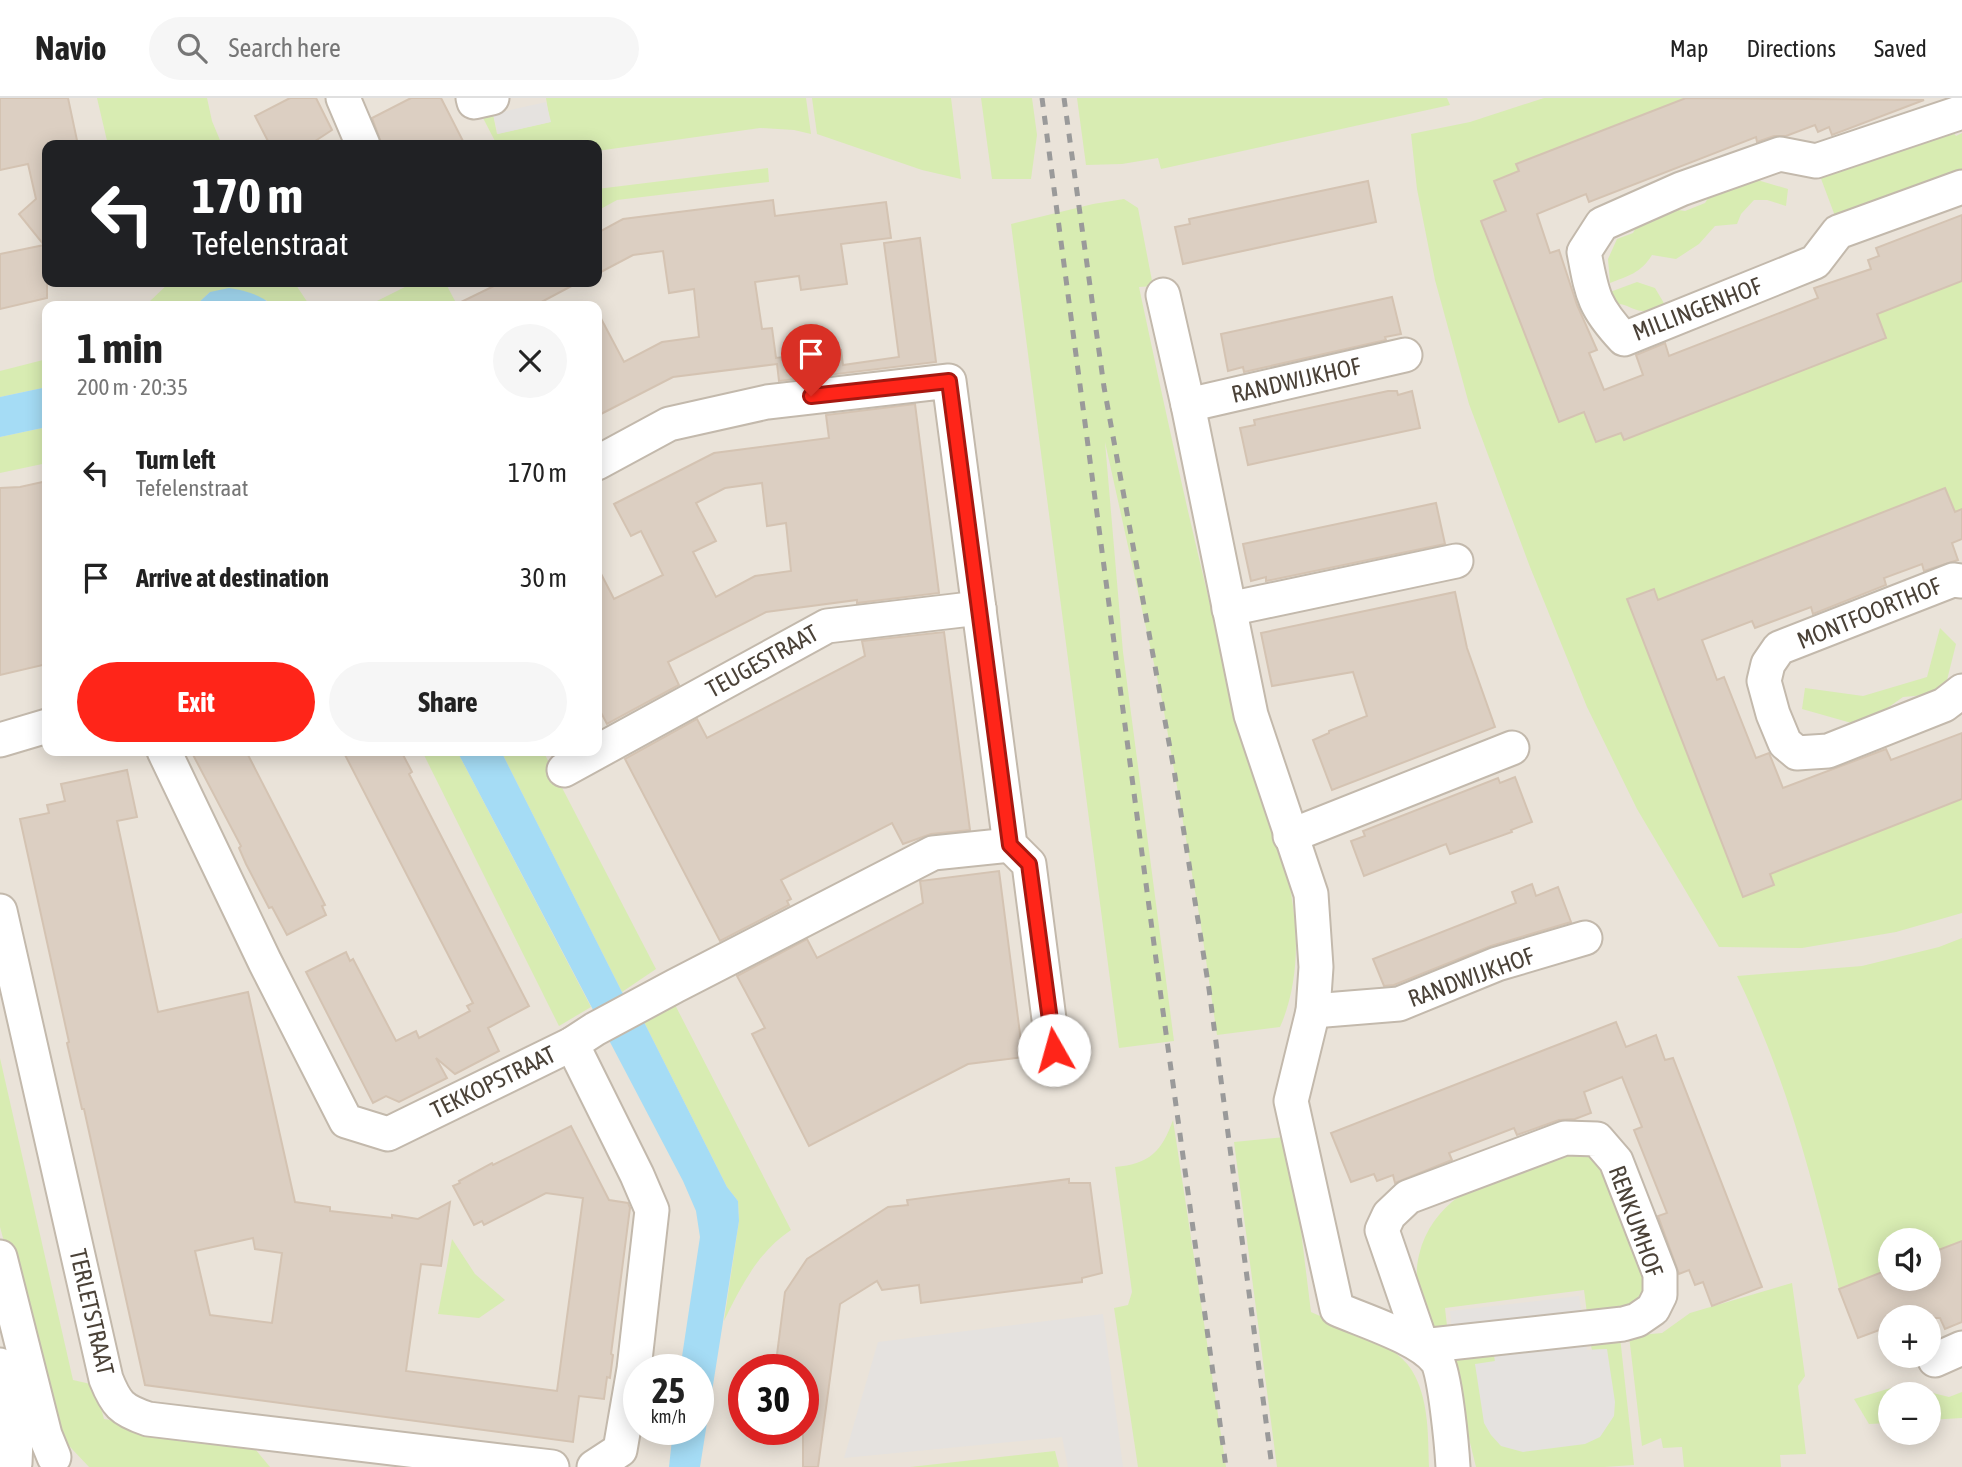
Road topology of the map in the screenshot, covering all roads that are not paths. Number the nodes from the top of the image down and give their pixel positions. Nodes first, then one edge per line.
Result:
1 (343, 98) edge
2 (473, 98) edge
3 (492, 98) edge
4 (1962, 112) edge
5 (361, 140) edge
6 (1962, 187) edge
7 (1163, 295) dead end
8 (1405, 355) dead end
9 (1188, 405) junction
10 (602, 460) edge
11 (1455, 561) dead end
12 (1962, 581) edge
13 (979, 608) junction
14 (1229, 609) junction
15 (1962, 691) edge
16 (42, 727) edge
17 (0, 740) edge
18 (602, 748) edge
19 (1513, 748) dead end
20 (166, 756) edge
21 (588, 756) edge
22 (564, 769) dead end
23 (1290, 836) junction
24 (1010, 845) junction
25 (0, 911) edge
26 (1585, 938) dead end
27 (1310, 1024) junction
28 (583, 1036) junction
29 (1054, 1050) dead end
30 (0, 1257) edge
31 (1422, 1346) junction
32 (0, 1365) edge
33 (65, 1462) edge
34 (12, 1465) edge
35 (552, 1467) edge
36 (594, 1467) edge
37 (1453, 1467) edge

1 - 5 street
2 - 3 street
4 - 6 street, MILLINGENHOF
7 - 9 street
8 - 9 street, RANDWIJKHOF
9 - 14 street
10 - 13 street
11 - 14 street
12 - 15 street, MONTFOORTHOF
13 - 18 street, TEUGESTRAAT
13 - 24 street
14 - 23 street
16 - 17 street
19 - 23 street
20 - 28 street, TEKKOPSTRAAT
21 - 22 street, TEUGESTRAAT
23 - 27 street
24 - 28 street, TEKKOPSTRAAT
24 - 29 street
25 - 35 street, TERLETSTRAAT
26 - 27 street, RANDWIJKHOF
27 - 31 street, RENKUMHOF
28 - 36 street
30 - 33 street
31 - 31 street, RENKUMHOF
31 - 37 street, RENKUMHOF
32 - 34 street
33 - 34 street

